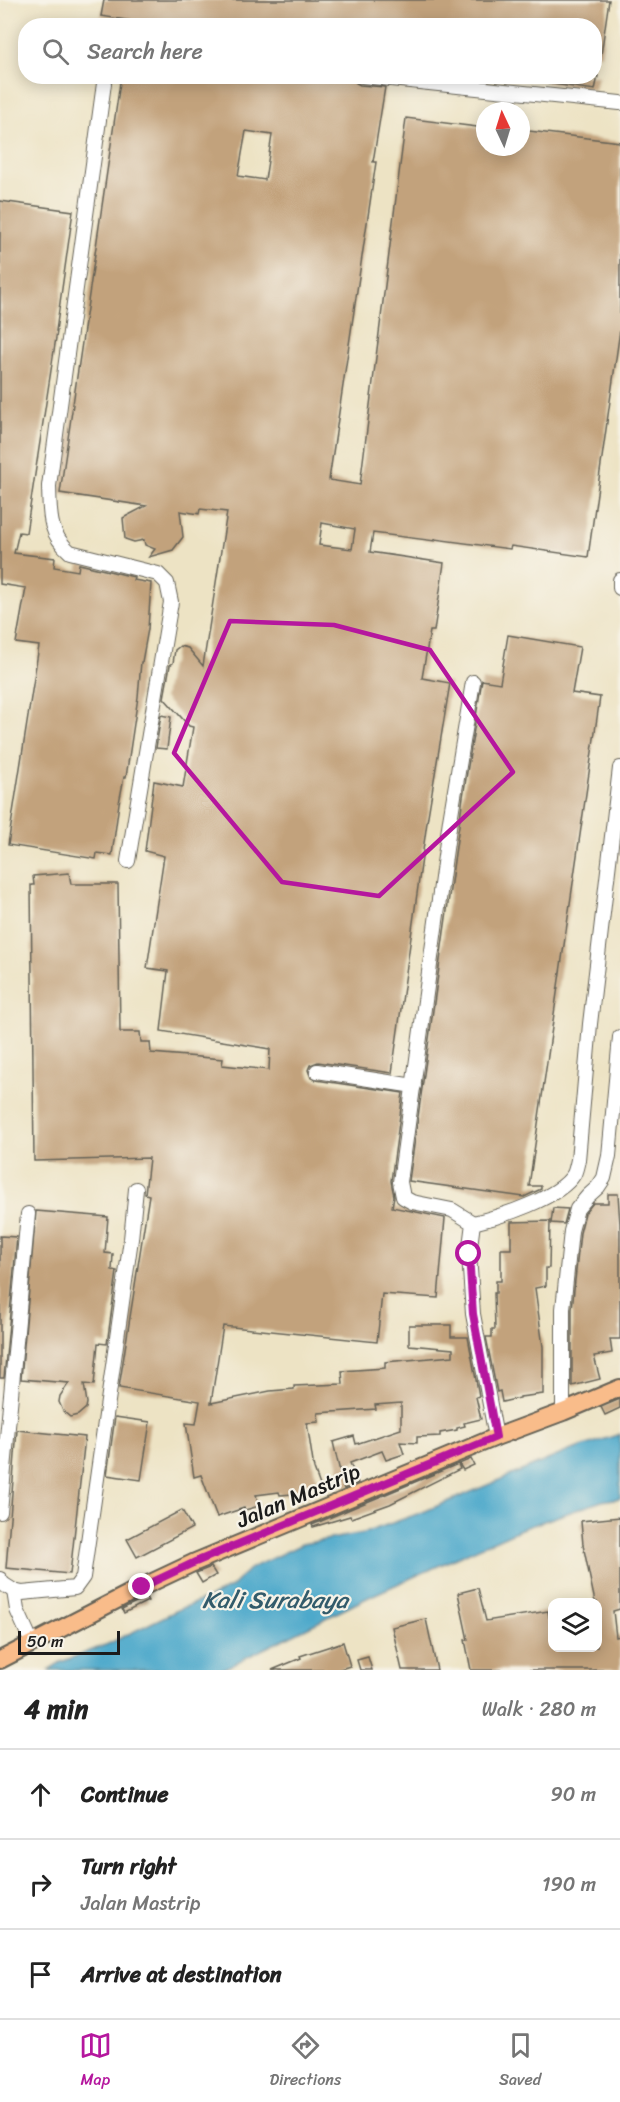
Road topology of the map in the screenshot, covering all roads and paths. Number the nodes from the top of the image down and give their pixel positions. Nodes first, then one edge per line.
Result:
1 (104, 84) edge
2 (438, 84) edge
3 (620, 103) edge
4 (620, 580) edge
5 (620, 588) edge
6 (473, 682) dead end
7 (620, 768) edge
8 (128, 861) dead end
9 (620, 1037) edge
10 (317, 1071) dead end
11 (414, 1086) junction
12 (136, 1189) dead end
13 (28, 1214) dead end
14 (473, 1223) junction
15 (620, 1388) edge
16 (563, 1412) junction
17 (496, 1437) junction
18 (0, 1512) edge
19 (0, 1580) edge
20 (14, 1591) junction
21 (32, 1643) junction
22 (0, 1660) edge

1 - 8 street
2 - 3 street
4 - 5 street
6 - 11 street
7 - 14 street
9 - 16 street
10 - 11 street
11 - 14 street
12 - 20 street
13 - 18 street
14 - 17 street
15 - 16 main road, Jalan Mastrip
16 - 17 main road, Jalan Mastrip
17 - 21 main road, Jalan Mastrip
19 - 20 street
20 - 21 street
21 - 22 main road, Jalan Mastrip

